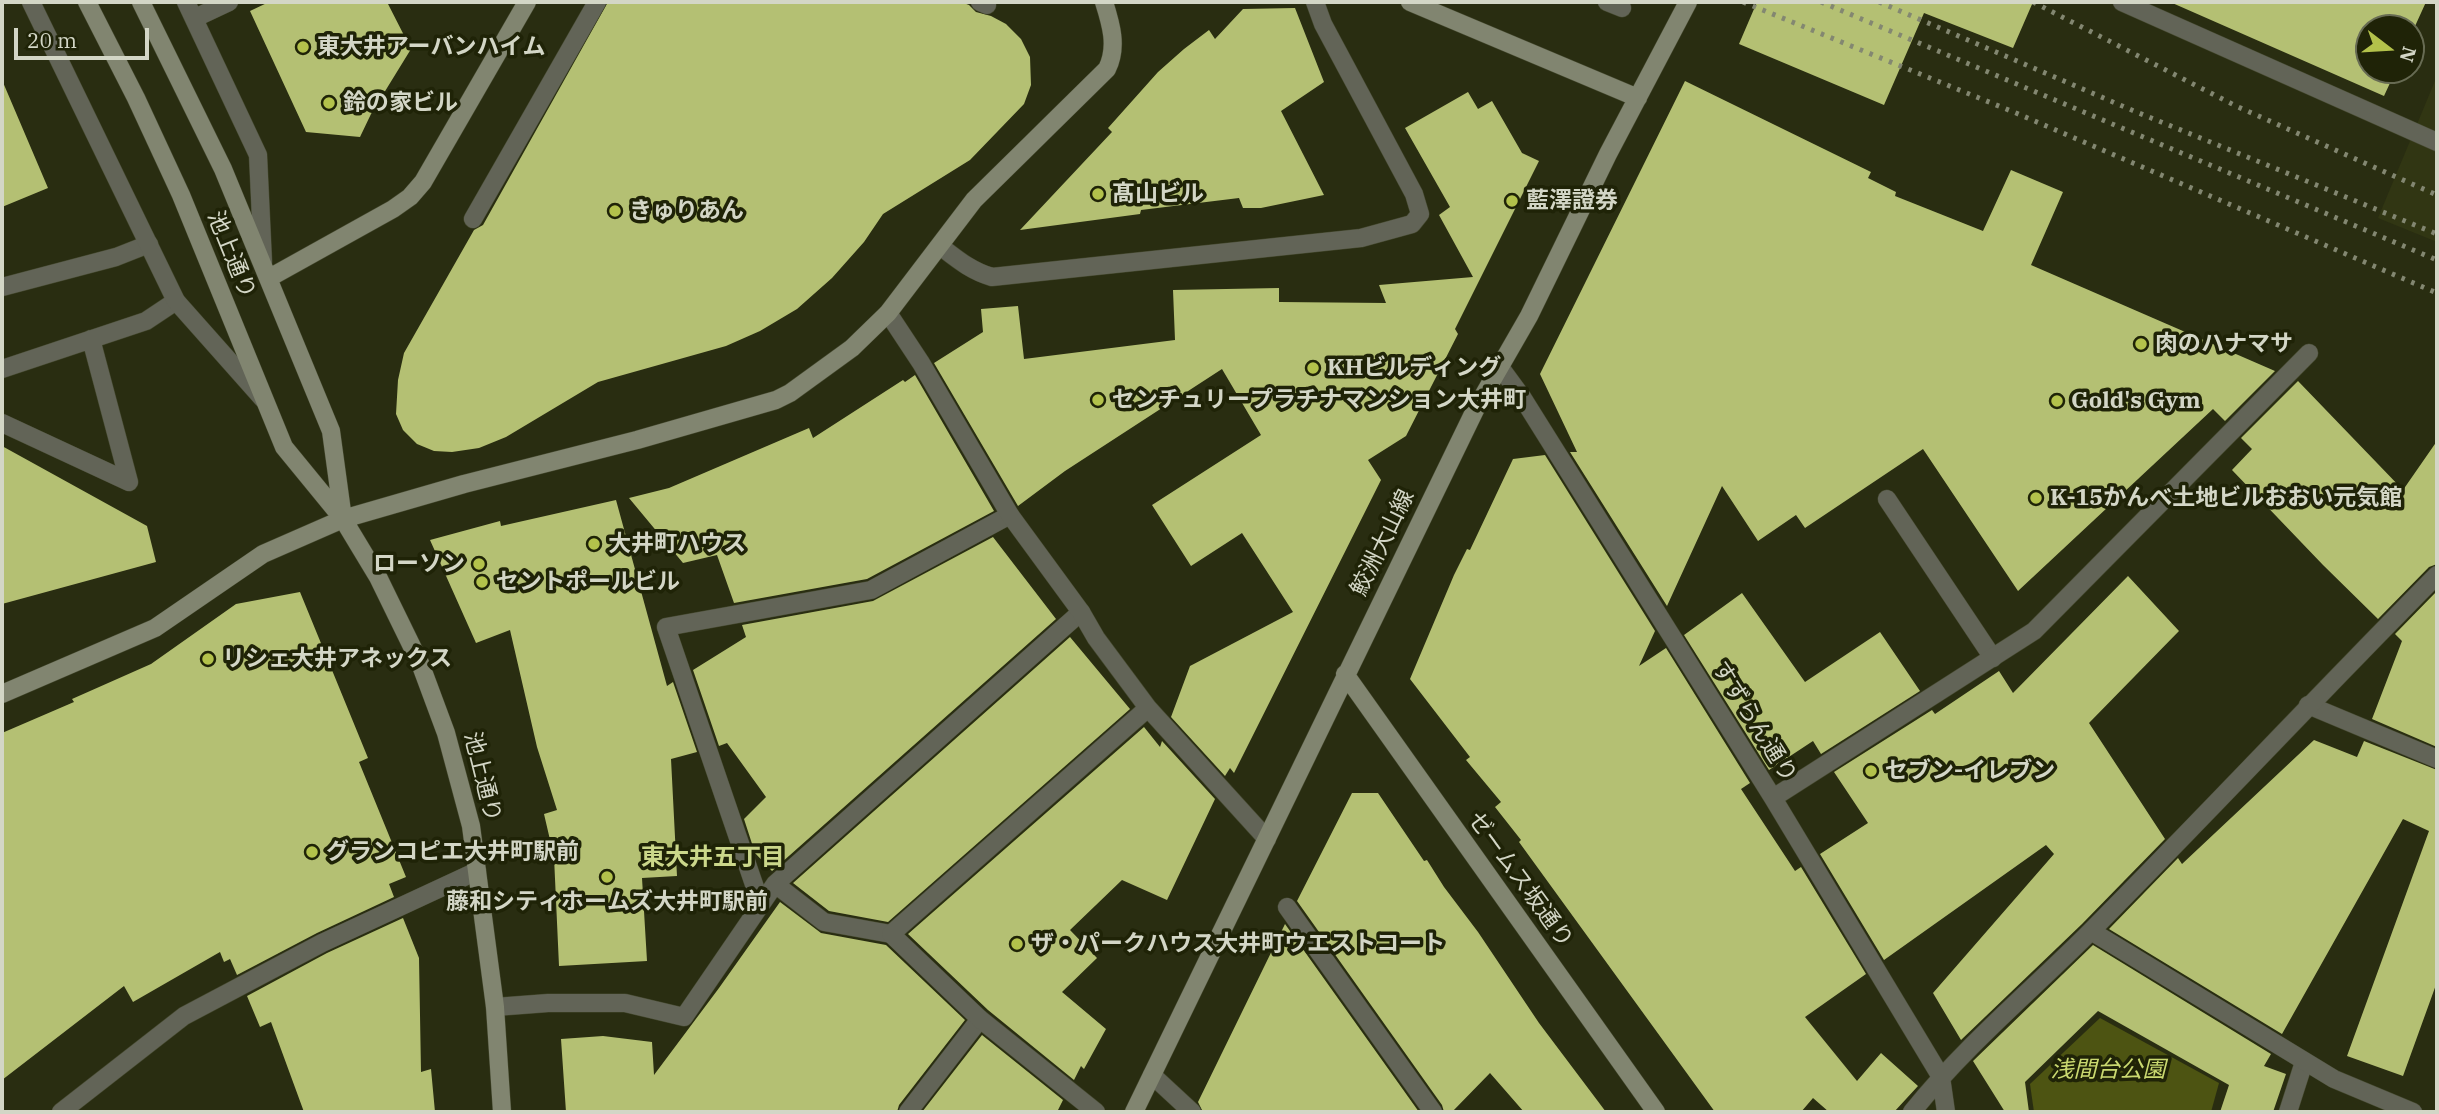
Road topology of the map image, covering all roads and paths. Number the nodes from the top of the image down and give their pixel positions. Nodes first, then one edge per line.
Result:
1 (31, 2) edge
2 (87, 2) edge
3 (141, 2) edge
4 (186, 2) edge
5 (229, 2) edge
6 (527, 2) edge
7 (597, 2) edge
8 (1104, 2) edge
9 (1315, 2) edge
10 (1410, 2) edge
11 (2122, 2) edge
12 (1686, 6) edge
13 (195, 18) junction
14 (1638, 99) junction
15 (2437, 142) edge
16 (473, 219) dead end
17 (149, 244) junction
18 (940, 246) junction
19 (266, 271) junction
20 (2, 287) edge
21 (176, 301) junction
22 (888, 313) junction
23 (91, 339) junction
24 (2309, 352) dead end
25 (1500, 367) junction
26 (2, 369) edge
27 (265, 401) junction
28 (2, 423) edge
29 (1887, 499) dead end
30 (1010, 515) junction
31 (342, 519) junction
32 (2437, 575) edge
33 (1081, 612) junction
34 (1993, 658) junction
35 (1345, 674) junction
36 (2, 694) edge
37 (2308, 705) junction
38 (1148, 708) junction
39 (2437, 759) edge
40 (1773, 798) junction
41 (1267, 839) junction
42 (477, 871) junction
43 (775, 884) junction
44 (761, 902) junction
45 (1287, 907) dead end
46 (2091, 931) junction
47 (891, 934) junction
48 (495, 1007) junction
49 (980, 1019) junction
50 (2304, 1062) junction
51 (1152, 1075) junction
52 (1941, 1077) junction
53 (61, 1112) edge
54 (502, 1112) edge
55 (908, 1112) edge
56 (1096, 1112) edge
57 (1134, 1112) edge
58 (1192, 1112) edge
59 (1433, 1112) edge
60 (1656, 1112) edge
61 (1912, 1112) edge
62 (1946, 1112) edge
63 (2288, 1112) edge
64 (2413, 1112) edge

1 - 17 street
2 - 27 main road, 池上通り
3 - 19 main road, 池上通り
4 - 13 street
5 - 13 street
6 - 19 main road
7 - 16 street
8 - 18 main road
9 - 18 street
10 - 14 main road
11 - 15 street
12 - 14 main road, 鮫洲大山線
13 - 19 street
14 - 25 main road, 鮫洲大山線
17 - 20 street
17 - 21 street
18 - 22 main road
19 - 31 main road, 池上通り
21 - 23 street
21 - 27 street
22 - 30 street
22 - 31 main road
23 - 26 street
23 - 28 street
24 - 34 street
25 - 35 main road, 鮫洲大山線
25 - 40 street, すずらん通り
27 - 31 main road, 池上通り
29 - 34 street
30 - 33 street
30 - 44 street
31 - 36 main road
31 - 42 main road, 池上通り
32 - 37 street
33 - 38 street
33 - 43 street
34 - 40 street
35 - 41 main road, 鮫洲大山線
35 - 60 main road, ゼームス坂通り
37 - 39 street
37 - 46 street
38 - 41 street
38 - 47 street
40 - 52 street, すずらん通り
41 - 51 main road, 鮫洲大山線
42 - 48 main road, 池上通り
42 - 53 street
43 - 44 street
43 - 47 street
44 - 48 street
45 - 59 street
46 - 50 street
46 - 52 street
47 - 49 street
48 - 54 main road, 池上通り
49 - 55 street
49 - 56 street
50 - 63 street
50 - 64 street
51 - 57 main road, 鮫洲大山線
51 - 58 street
52 - 61 street
52 - 62 street, すずらん通り

